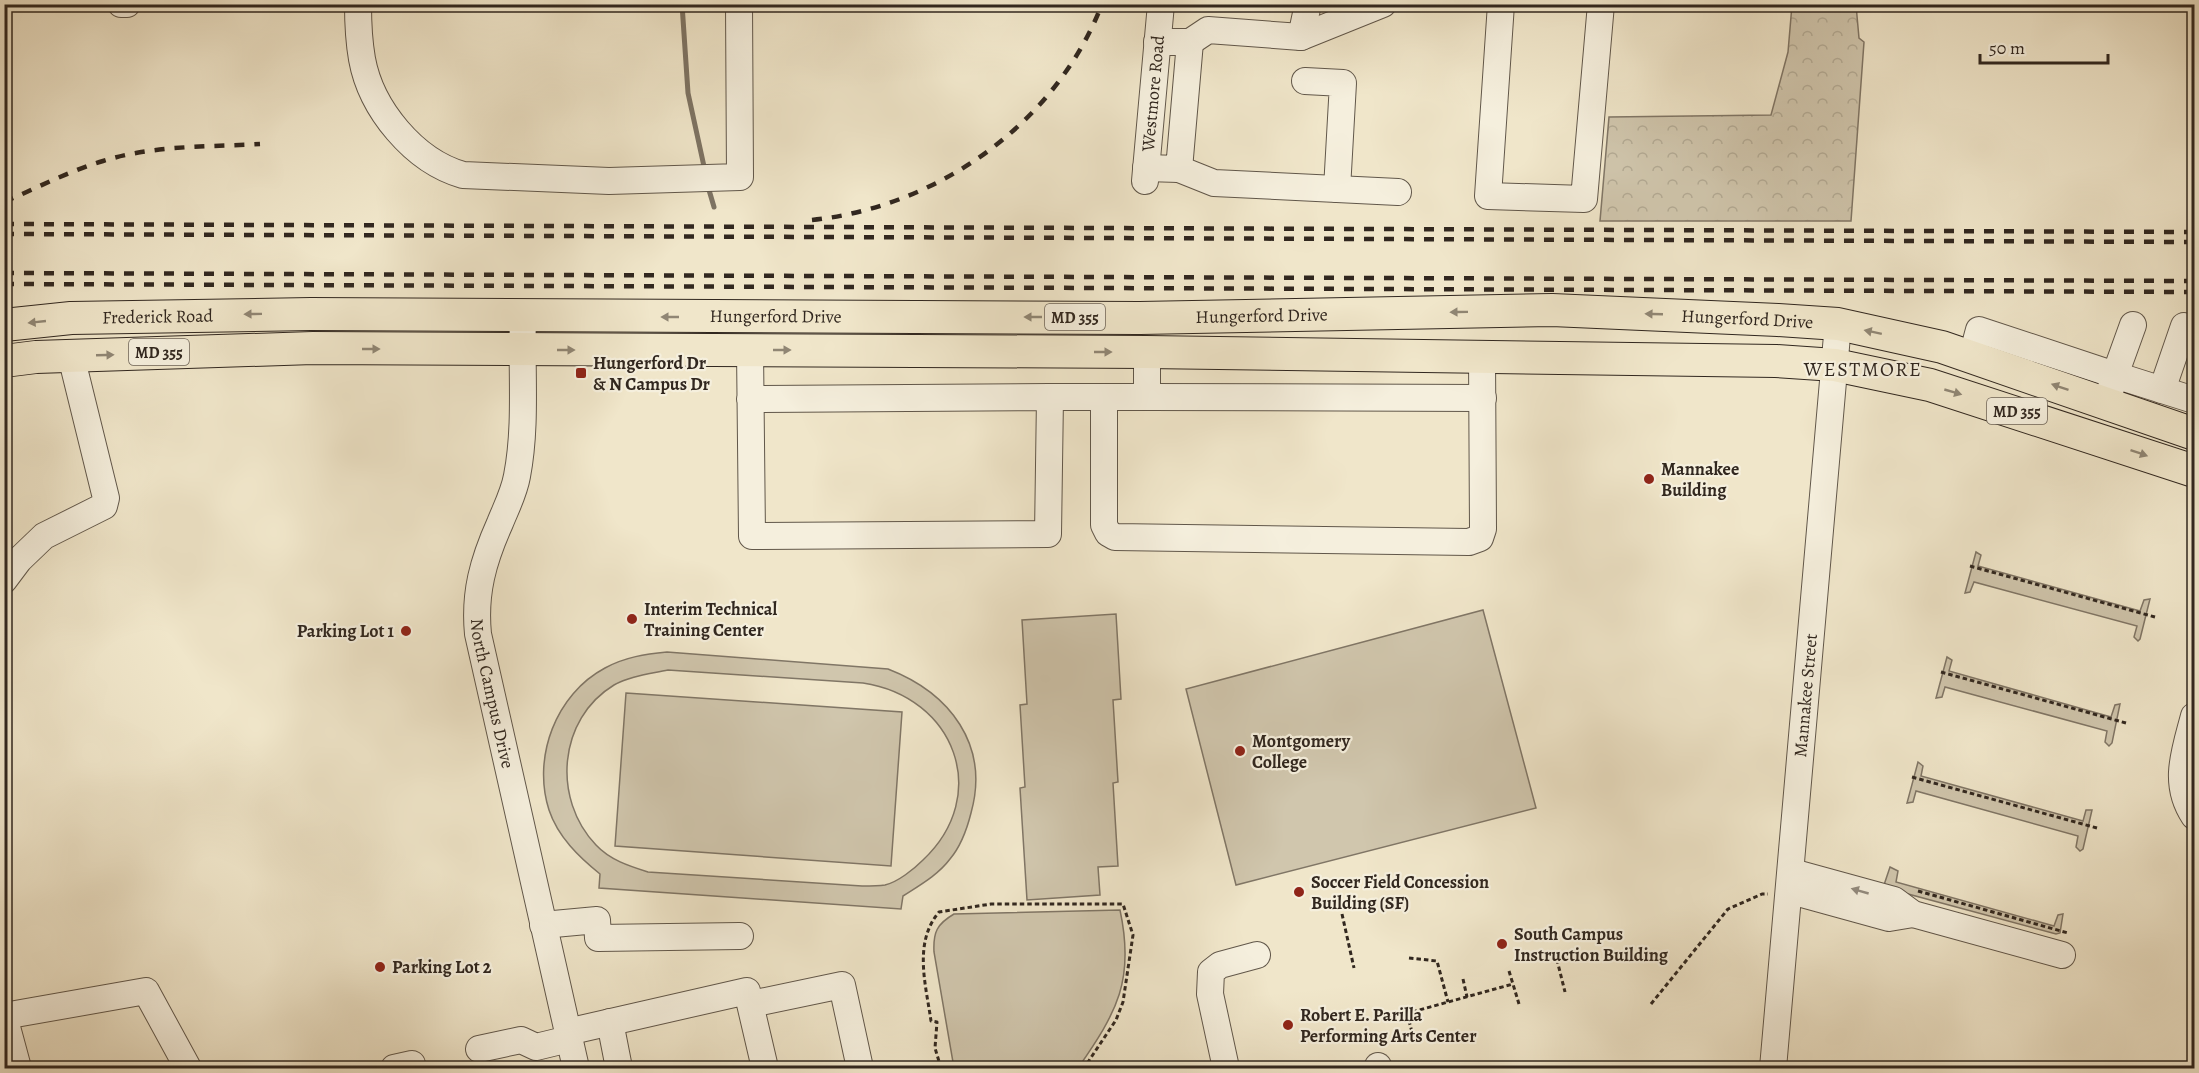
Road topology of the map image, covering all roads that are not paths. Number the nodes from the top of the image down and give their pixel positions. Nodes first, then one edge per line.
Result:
1 (121, 4) edge
2 (127, 4) edge
3 (358, 4) edge
4 (739, 4) edge
5 (1161, 4) edge
6 (1308, 4) edge
7 (1383, 4) edge
8 (1501, 4) edge
9 (1601, 4) edge
10 (1301, 37) junction
11 (1157, 42) junction
12 (1190, 42) junction
13 (1305, 81) dead end
14 (1179, 169) junction
15 (1337, 189) junction
16 (1398, 192) dead end
17 (311, 314) joint
18 (523, 316) junction
19 (1147, 317) junction
20 (1838, 324) junction
21 (4, 325) edge
22 (2133, 325) dead end
23 (2184, 326) dead end
24 (313, 348) joint
25 (521, 350) junction
26 (750, 350) junction
27 (1147, 352) junction
28 (71, 356) junction
29 (1482, 356) junction
30 (4, 361) edge
31 (1835, 365) junction
32 (2111, 389) junction
33 (2162, 390) junction
34 (1147, 396) junction
35 (1050, 397) junction
36 (1104, 397) junction
37 (1483, 398) junction
38 (750, 399) junction
39 (2194, 400) edge
40 (2194, 434) edge
41 (2194, 471) edge
42 (4, 580) edge
43 (2194, 716) edge
44 (2194, 816) edge
45 (1784, 886) junction
46 (543, 925) junction
47 (740, 936) dead end
48 (2065, 944) road end
49 (1257, 955) dead end
50 (751, 1004) junction
51 (4, 1016) edge
52 (610, 1022) junction
53 (568, 1036) junction
54 (479, 1049) dead end
55 (18, 1068) edge
56 (188, 1068) edge
57 (576, 1068) edge
58 (619, 1068) edge
59 (765, 1068) edge
60 (860, 1068) edge
61 (1226, 1068) edge
62 (1773, 1068) edge

1 - 2 street
3 - 4 street
5 - 11 street, Westmore Road
6 - 10 street
7 - 10 street
8 - 9 street
10 - 12 street
11 - 12 street
11 - 14 street, Westmore Road
12 - 14 street
13 - 15 street
14 - 15 street
15 - 16 street
17 - 18 main road, Hungerford Drive / MD 355
17 -> 21 main road, Frederick Road / MD 355
19 -> 18 main road, Hungerford Drive / MD 355
18 - 25 street, North Campus Drive
20 -> 19 main road, Hungerford Drive / MD 355
19 - 27 main road
20 - 31 street, Mannakee Street
32 -> 20 main road, Hungerford Drive / MD 355
22 - 32 street
23 - 33 street
24 -> 25 main road, Hungerford Drive / MD 355
28 -> 24 main road, Frederick Road / MD 355
25 -> 26 main road, Hungerford Drive / MD 355
25 - 46 street, North Campus Drive
26 -> 27 main road, Hungerford Drive / MD 355
26 - 38 street
27 - 29 main road, Hungerford Drive / MD 355
27 - 34 street
28 - 30 main road, Frederick Road / MD 355
28 - 42 street
29 - 31 main road, Hungerford Drive / MD 355
29 - 37 street
31 -> 41 main road, Hungerford Drive / MD 355
31 - 45 street, Mannakee Street
32 - 33 street
32 - 40 main road, Hungerford Drive / MD 355
33 - 39 street
34 - 36 street
34 - 37 street
35 - 36 street
35 - 38 street
35 - 38 street
36 - 37 street
43 - 44 street
45 - 48 street
45 - 62 street, Mannakee Street
46 - 47 street
46 - 53 street, North Campus Drive
49 - 61 street
50 - 52 street
50 - 59 street
50 - 60 street
51 - 55 street
51 - 56 street
52 - 53 street
52 - 58 street
53 - 54 street
53 - 57 street, North Campus Drive

